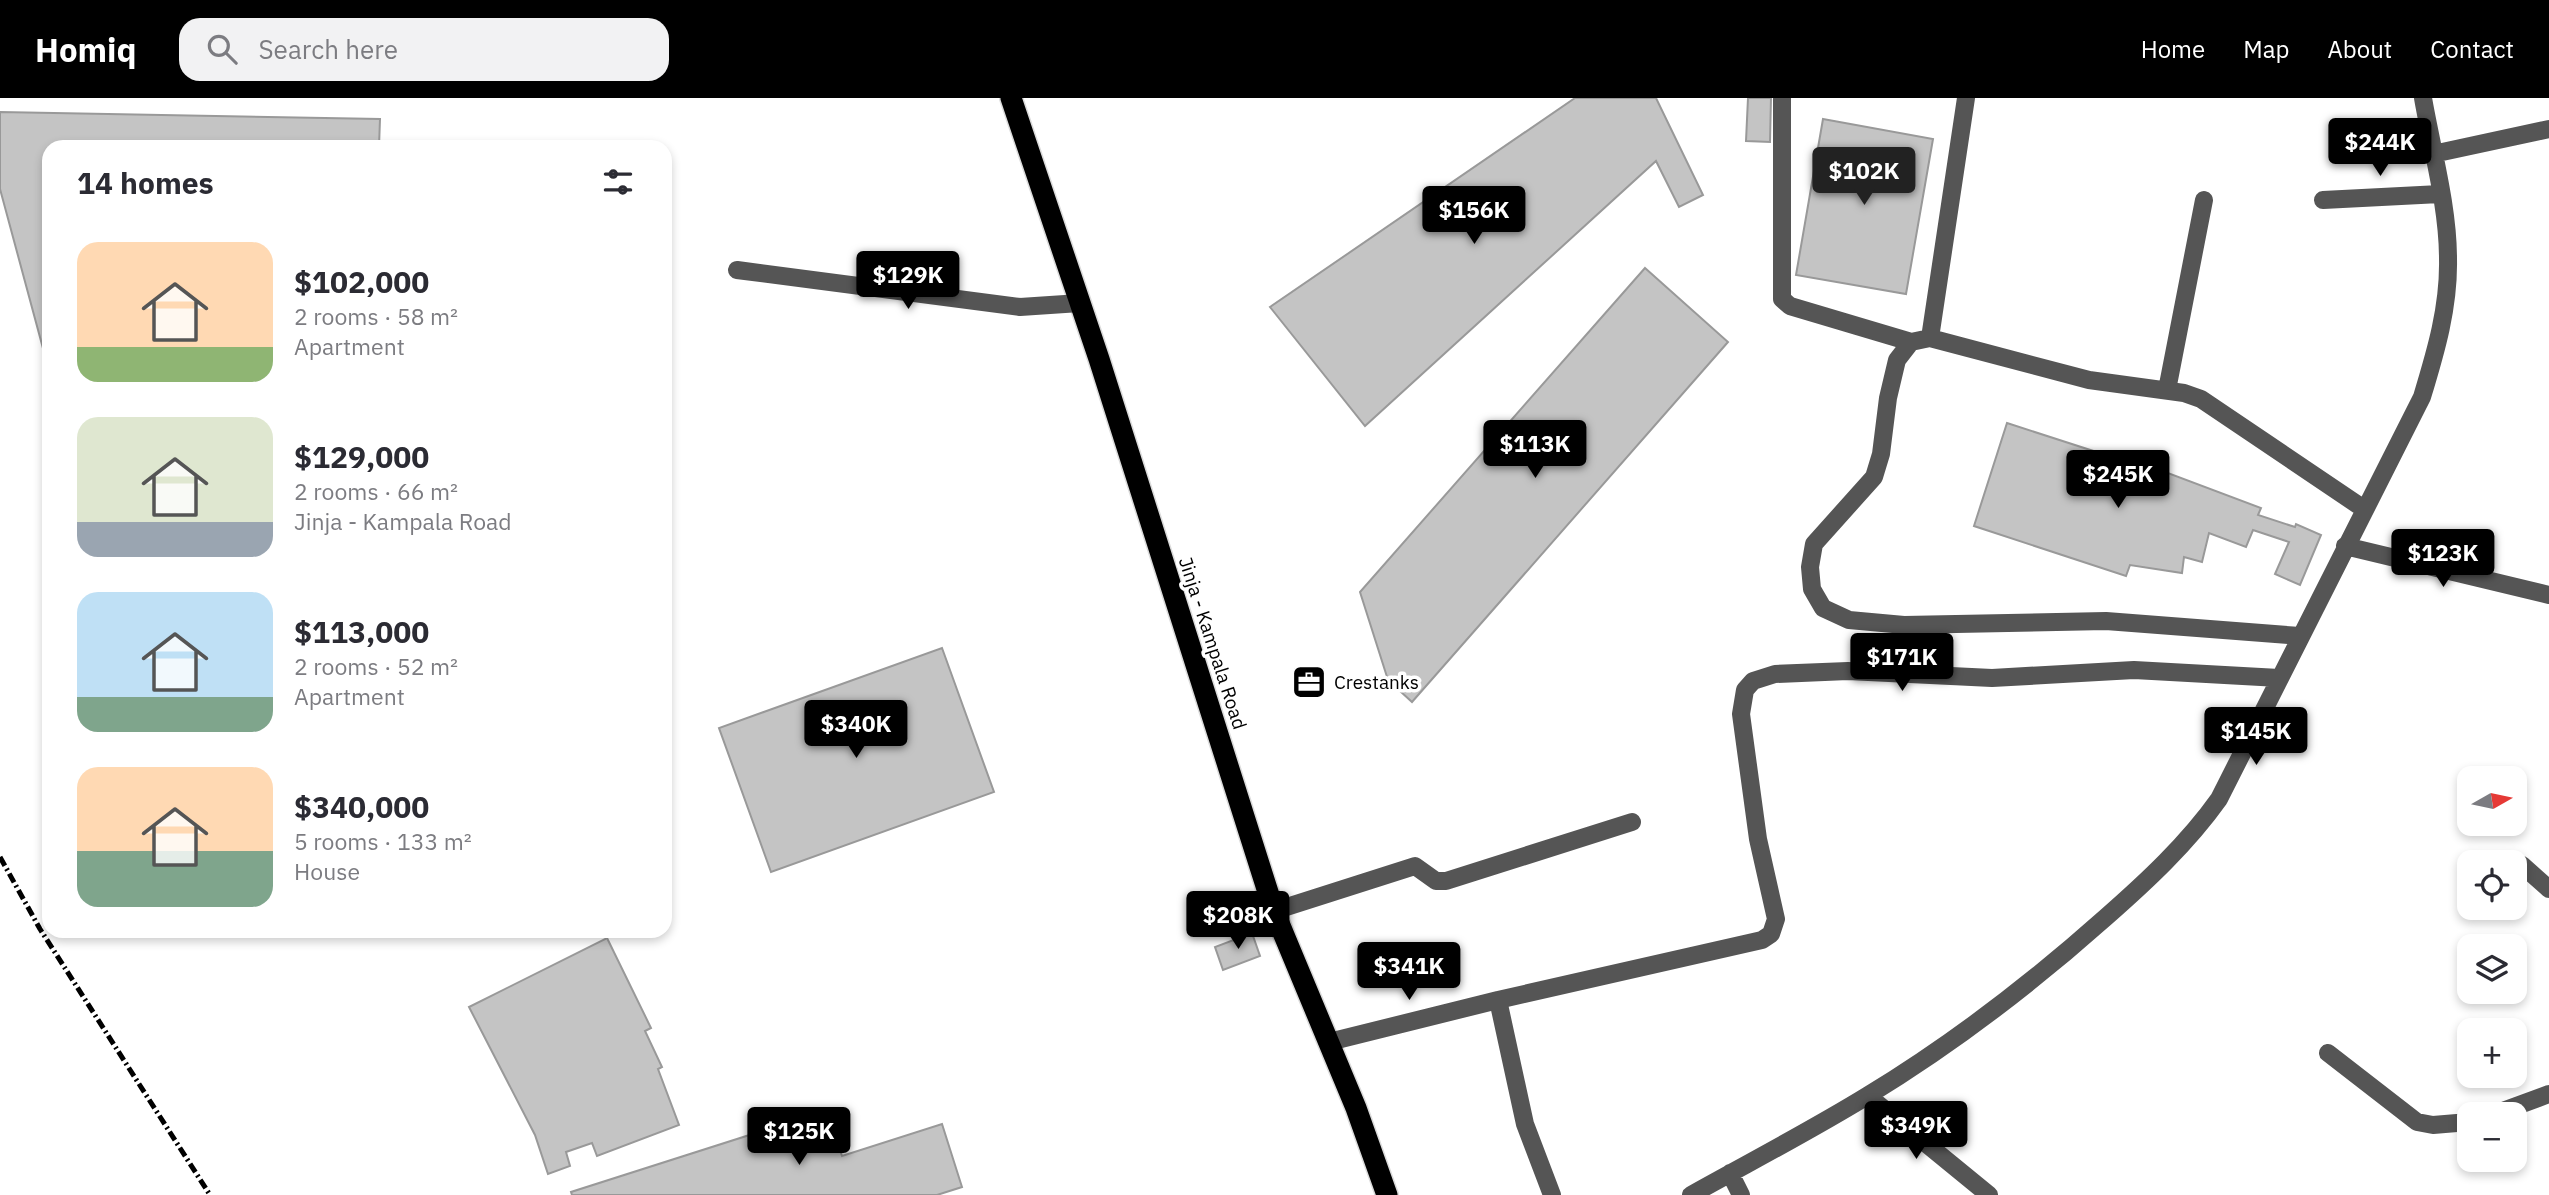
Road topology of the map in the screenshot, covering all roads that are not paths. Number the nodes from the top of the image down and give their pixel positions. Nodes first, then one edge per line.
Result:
1 (1011, 98) edge
2 (1782, 98) edge
3 (1966, 98) edge
4 (2423, 98) edge
5 (2549, 129) edge
6 (2433, 154) junction
7 (2440, 194) junction
8 (2204, 200) dead end
9 (2323, 200) dead end
10 (737, 270) dead end
11 (1080, 303) junction
12 (1930, 338) junction
13 (1911, 342) junction
14 (2166, 390) junction
15 (2364, 509) junction
16 (2345, 546) junction
17 (2549, 595) edge
18 (2300, 636) junction
19 (2278, 678) junction
20 (1632, 822) dead end
21 (2527, 869) edge
22 (2549, 889) edge
23 (1274, 911) junction
24 (1498, 1000) junction
25 (1329, 1042) junction
26 (2328, 1053) dead end
27 (2549, 1094) edge
28 (1868, 1096) junction
29 (2527, 1102) edge
30 (2457, 1123) edge
31 (1730, 1173) junction
32 (1387, 1195) edge
33 (1552, 1195) edge
34 (1691, 1195) edge
35 (1741, 1195) edge
36 (1989, 1195) edge

1 - 11 highway, Jinja - Kampala Road
2 - 13 street
3 - 12 street
4 - 6 street
5 - 6 street
6 - 7 street
7 - 9 street
7 - 15 street
8 - 14 street
10 - 11 street
11 - 23 highway, Jinja - Kampala Road
12 - 13 street
12 - 14 street
13 - 18 street
14 - 15 street
15 - 16 street
16 - 17 street
16 - 18 street
18 - 19 street
19 - 24 street
19 - 28 street
20 - 23 street
21 - 22 street
23 - 25 highway, Jinja - Kampala Road
24 - 25 street
24 - 33 street
25 - 32 highway, Jinja - Kampala Road
26 - 30 street
27 - 29 street
28 - 31 street
28 - 36 street
31 - 34 street
31 - 35 street

